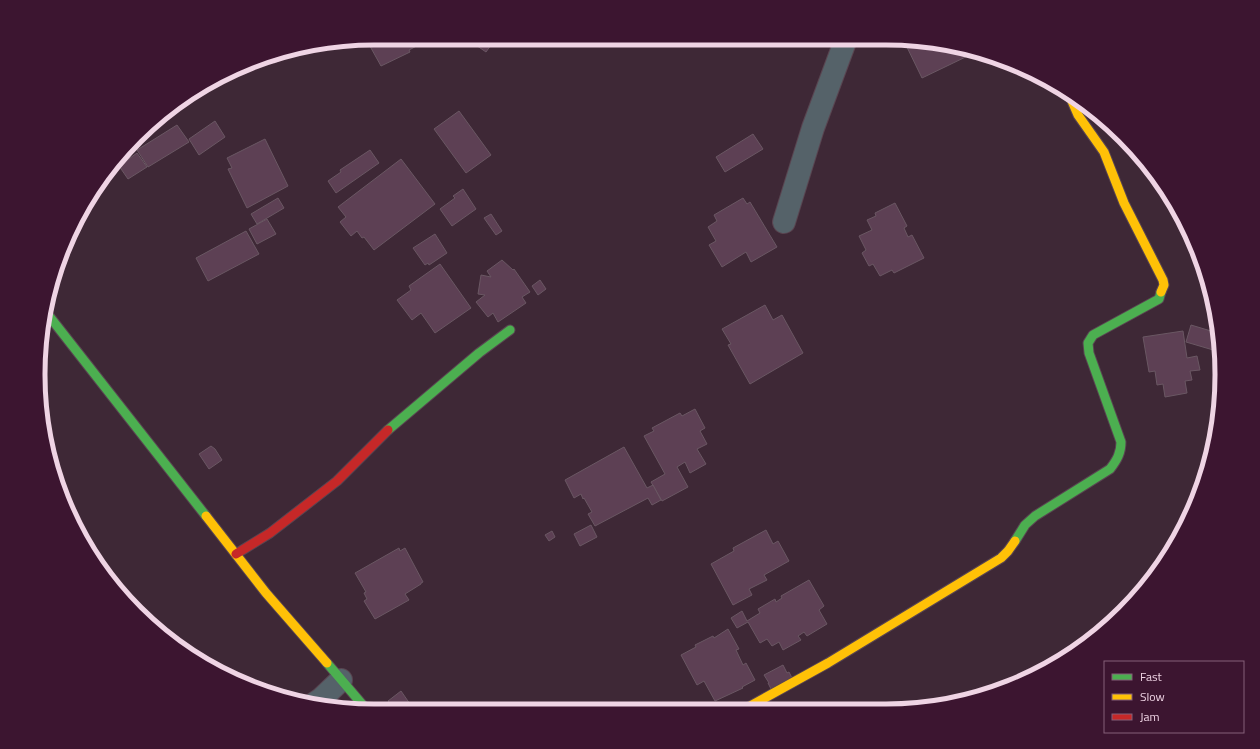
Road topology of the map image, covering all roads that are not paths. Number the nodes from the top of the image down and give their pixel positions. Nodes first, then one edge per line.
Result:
1 (844, 45) edge
2 (1073, 104) edge
3 (784, 222) dead end
4 (50, 317) edge
5 (510, 330) dead end
6 (236, 554) junction
7 (341, 680) junction
8 (320, 699) edge
9 (361, 703) edge
10 (754, 704) edge

1 - 3 street
2 - 10 street
4 - 6 street
5 - 6 street
6 - 7 street
7 - 8 street
7 - 9 street

